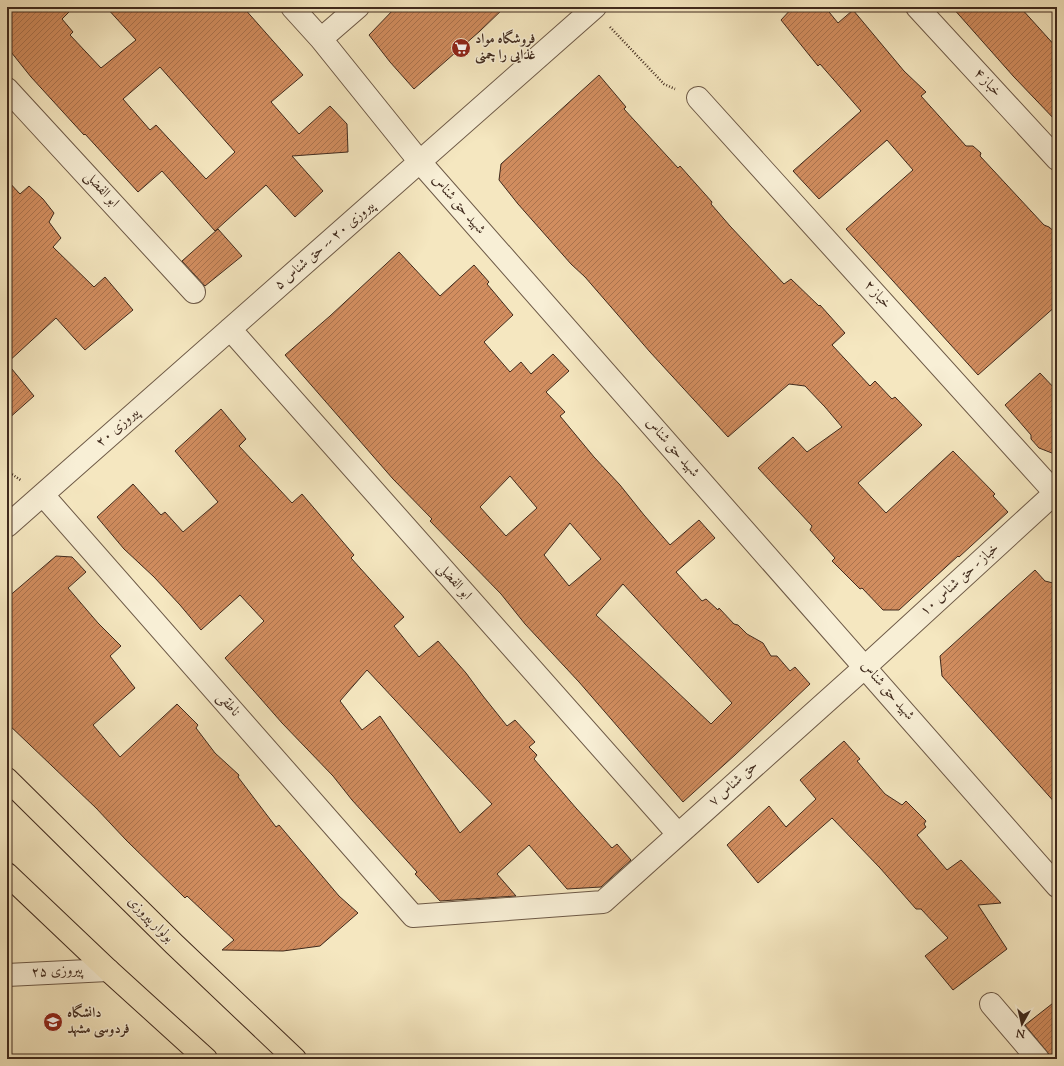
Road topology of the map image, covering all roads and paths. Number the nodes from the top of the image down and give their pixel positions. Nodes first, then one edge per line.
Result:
1 (292, 7) edge
2 (358, 7) edge
3 (917, 7) edge
4 (594, 8) edge
5 (321, 39) junction
6 (7, 89) edge
7 (698, 98) joint
8 (1057, 159) edge
9 (420, 162) junction
10 (194, 292) dead end
11 (230, 330) junction
12 (1056, 493) edge
13 (43, 495) junction
14 (7, 526) edge
15 (865, 667) junction
16 (7, 779) edge
17 (678, 834) junction
18 (7, 874) edge
19 (1057, 886) edge
20 (603, 902) joint
21 (108, 970) junction
22 (7, 975) edge
23 (991, 1004) dead end
24 (206, 1059) edge
25 (295, 1059) edge
26 (1038, 1059) edge

1 - 5 street, شهید حق شناس
2 - 5 street
3 - 8 street, خباز ۴
4 - 7 path
4 - 9 street, پیروزی ۲۰ -- حق شناس ۵
5 - 9 street, شهید حق شناس
6 - 10 street, ابو الفضلی
7 - 12 street, خباز ۲
9 - 11 street, پیروزی ۲۰ -- حق شناس ۵
9 - 15 street, شهید حق شناس
11 - 13 street, پیروزی ۲۰
11 - 17 street, ابو الفضلی
12 - 15 street, خباز - حق شناس ۱۰
13 - 14 street, پیروزی ۲۰
13 - 20 street, ناطقی
15 - 17 street, حق شناس ۷
15 - 19 street, شهید حق شناس
16 - 25 main road, بولوار پیروزی
17 - 20 street, حق شناس ۷
18 - 21 main road
21 - 22 street, پیروزی ۲۵
21 - 24 main road
23 - 26 street

